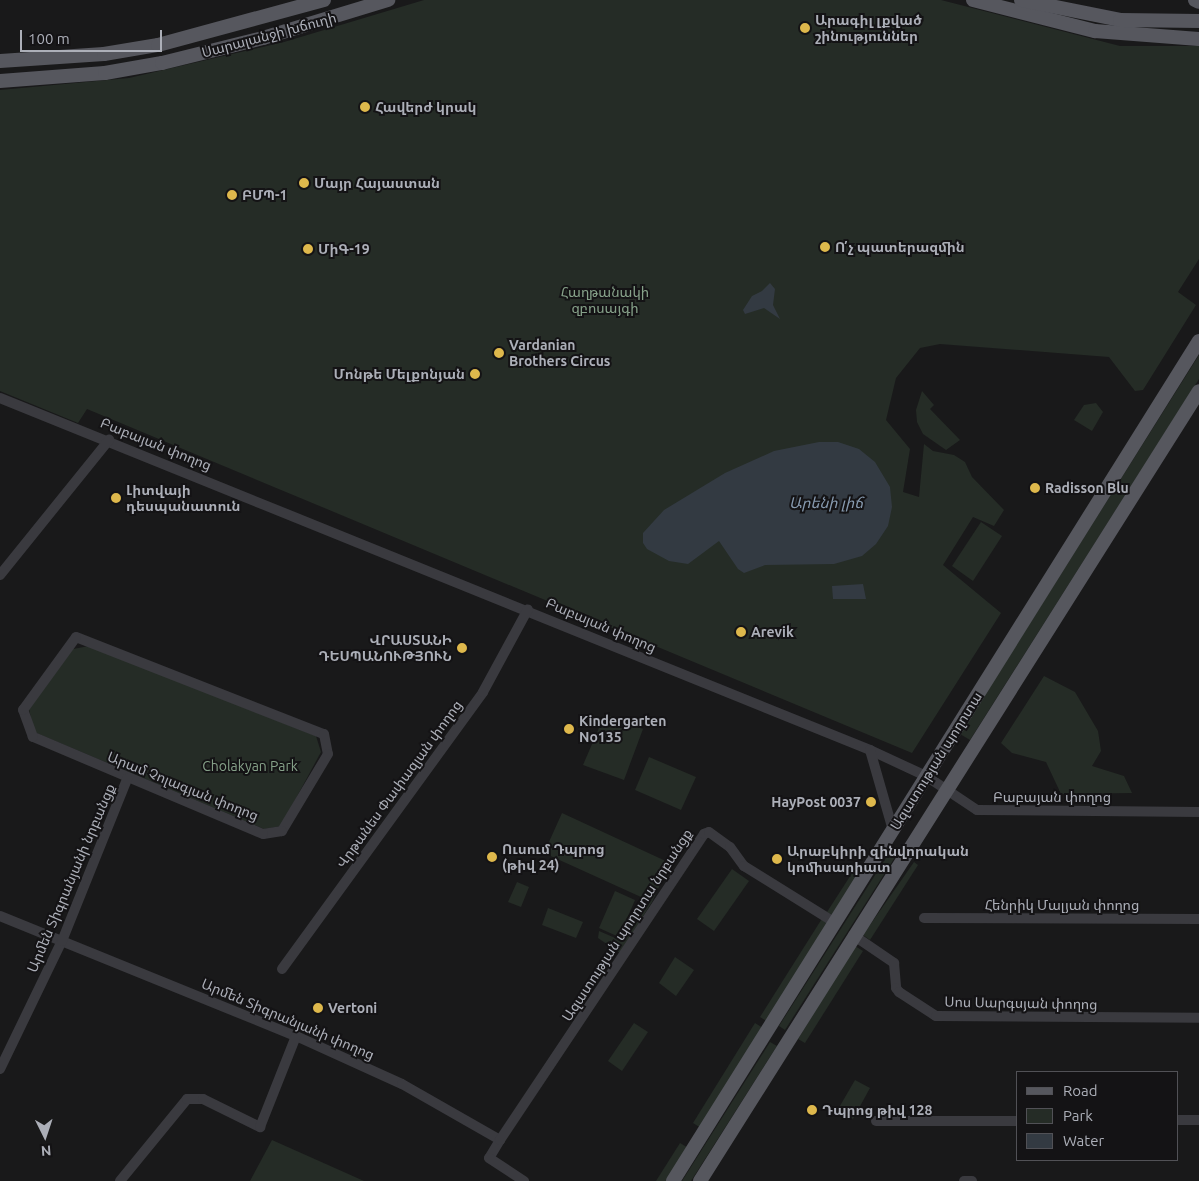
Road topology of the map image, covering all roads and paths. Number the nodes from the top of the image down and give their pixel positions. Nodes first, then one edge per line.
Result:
1 (324, 0) edge
2 (388, 0) edge
3 (973, 0) edge
4 (1021, 0) edge
5 (1195, 0) edge
6 (1199, 2) edge
7 (1199, 21) edge
8 (1199, 39) edge
9 (0, 61) edge
10 (0, 81) edge
11 (1199, 340) edge
12 (1199, 391) edge
13 (0, 398) edge
14 (109, 440) junction
15 (0, 575) edge
16 (528, 609) junction
17 (870, 750) junction
18 (926, 776) junction
19 (127, 779) junction
20 (947, 788) junction
21 (1199, 812) edge
22 (894, 830) junction
23 (0, 916) edge
24 (924, 918) dead end
25 (1199, 919) edge
26 (834, 922) junction
27 (853, 935) junction
28 (62, 941) junction
29 (282, 969) dead end
30 (1199, 1018) edge
31 (296, 1036) junction
32 (0, 1069) edge
33 (1179, 1120) edge
34 (1199, 1120) edge
35 (876, 1121) dead end
36 (1016, 1121) edge
37 (500, 1140) junction
38 (120, 1181) edge
39 (524, 1181) edge
40 (673, 1181) edge
41 (700, 1181) edge
42 (964, 1181) edge
43 (972, 1181) edge

1 - 9 main road, Սարալանջի խճուղի
2 - 10 main road, Սարալանջի խճուղի
3 - 8 main road
4 - 7 main road
5 - 6 main road
11 - 18 main road, Ազատության պողոտա
12 - 20 main road, Ազատության պողոտա
13 - 14 street, Բաբայան փողոց
14 - 15 street
14 - 16 street, Բաբայան փողոց
16 - 17 street, Բաբայան փողոց
16 - 29 street, Վրթանես Փափազյան փողոց
17 - 18 street, Բաբայան փողոց
17 - 22 street
18 - 20 street, Բաբայան փողոց
18 - 22 main road, Ազատության պողոտա
19 - 19 street, Արամ Չոլագյան փողոց
19 - 28 street, Արմեն Տիգրանյանի նրբանցք
20 - 21 street, Բաբայան փողոց
20 - 27 main road, Ազատության պողոտա
22 - 26 main road, Ազատության պողոտա
23 - 28 street, Արմեն Տիգրանյանի փողոց
24 - 25 street, Հենրիկ Մալյան փողոց
26 - 37 street, Ազատության պողոտա նրբանցք
26 - 40 main road, Ազատության պողոտա
27 - 30 street, Սոս Սարգսյան փողոց
27 - 41 main road, Ազատության պողոտա
28 - 31 street, Արմեն Տիգրանյանի փողոց
28 - 32 street, Արմեն Տիգրանյանի նրբանցք
31 - 37 street, Արմեն Տիգրանյանի փողոց
31 - 38 street
33 - 34 street
35 - 36 street
37 - 39 street
42 - 43 street

